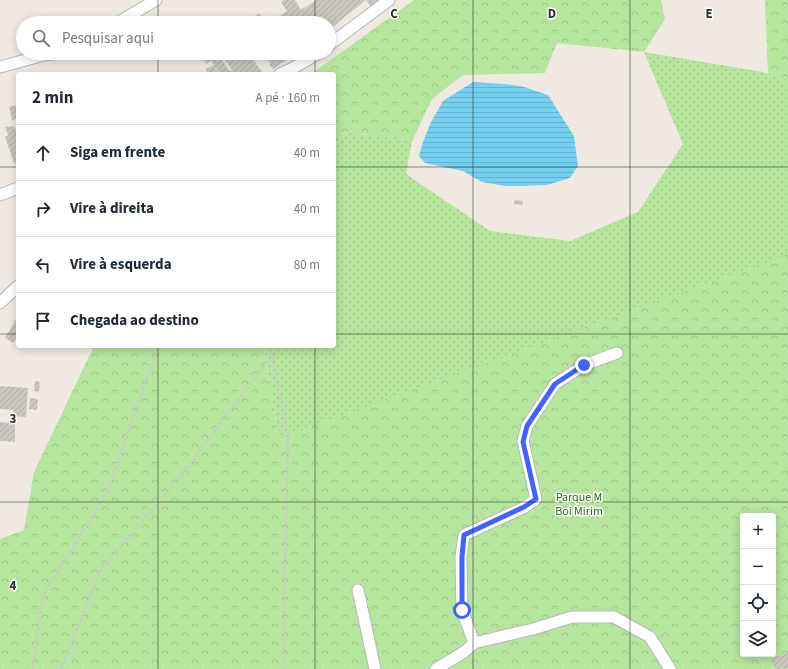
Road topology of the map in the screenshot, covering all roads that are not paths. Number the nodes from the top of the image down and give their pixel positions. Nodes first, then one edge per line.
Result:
1 (156, 0) edge
2 (389, 0) edge
3 (129, 16) edge
4 (336, 40) edge
5 (26, 60) edge
6 (307, 60) edge
7 (0, 67) edge
8 (284, 72) edge
9 (16, 189) edge
10 (0, 195) edge
11 (16, 288) edge
12 (0, 303) edge
13 (617, 353) dead end
14 (358, 590) dead end
15 (474, 643) junction
16 (375, 669) edge
17 (436, 669) edge
18 (670, 669) edge

1 - 3 street
2 - 4 street
5 - 7 street
6 - 8 street
9 - 10 street
11 - 12 street
13 - 15 street
14 - 16 street
15 - 17 street
15 - 18 street

